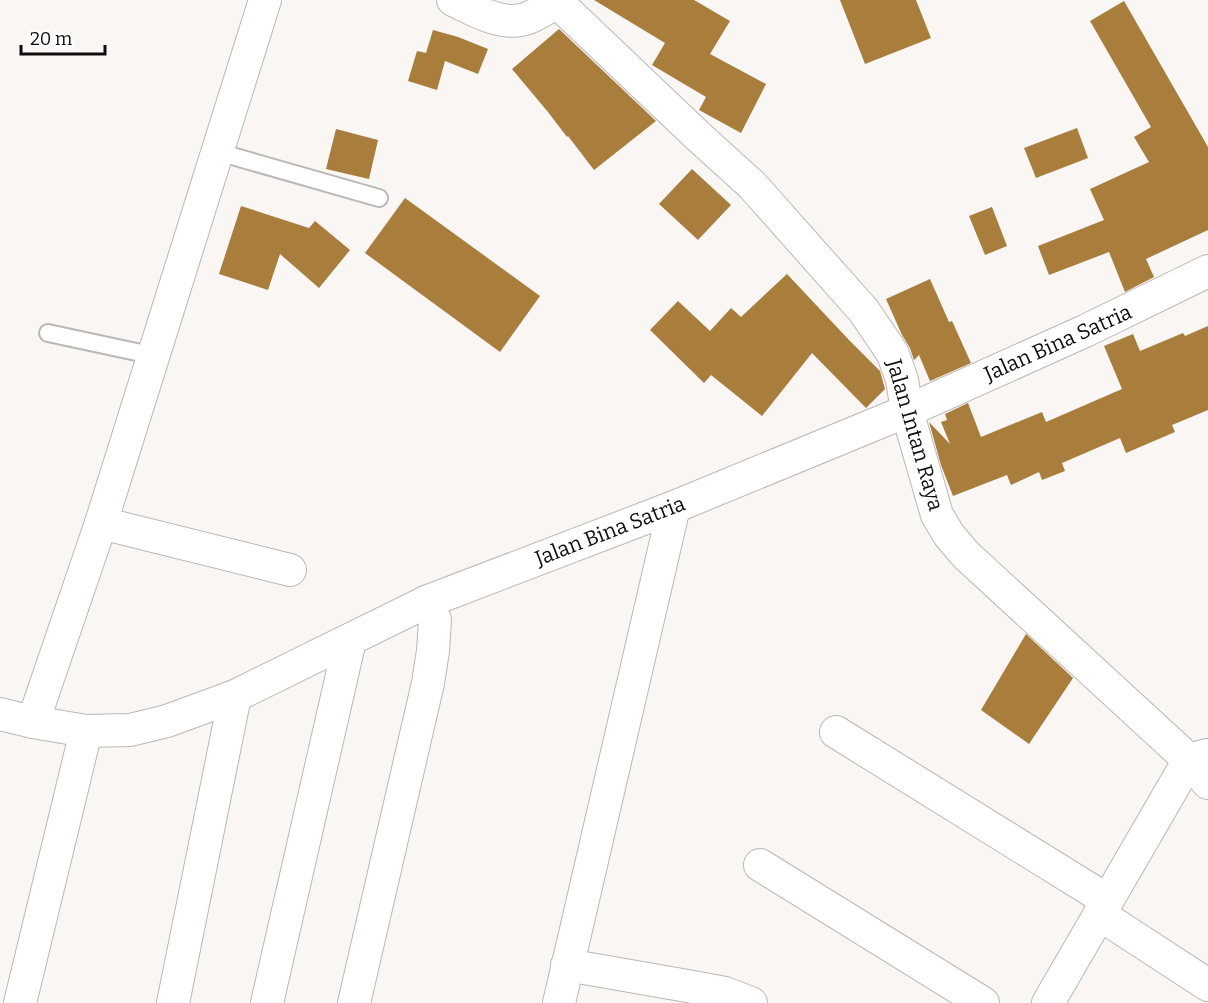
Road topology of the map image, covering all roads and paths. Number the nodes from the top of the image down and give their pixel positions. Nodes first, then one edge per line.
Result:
1 (265, 0) edge
2 (453, 0) edge
3 (557, 1) edge
4 (218, 152) junction
5 (379, 198) dead end
6 (1208, 272) edge
7 (48, 333) dead end
8 (155, 356) junction
9 (906, 411) junction
10 (674, 507) junction
11 (101, 523) junction
12 (290, 570) dead end
13 (426, 602) junction
14 (350, 640) junction
15 (235, 696) junction
16 (0, 714) edge
17 (33, 722) junction
18 (86, 731) junction
19 (836, 732) dead end
20 (1202, 766) edge
21 (760, 865) dead end
22 (1103, 907) junction
23 (567, 965) junction
24 (1208, 985) edge
25 (21, 1003) edge
26 (173, 1003) edge
27 (267, 1003) edge
28 (354, 1003) edge
29 (559, 1003) edge
30 (751, 1003) edge
31 (983, 1003) edge
32 (1048, 1003) edge

1 - 4 street
2 - 3 street
3 - 9 street, Jalan Intan Raya
4 - 5 lane
4 - 8 street
6 - 9 street, Jalan Bina Satria
7 - 8 lane
8 - 11 street
9 - 10 street, Jalan Bina Satria
9 - 20 street, Jalan Intan Raya
10 - 13 street, Jalan Bina Satria
10 - 23 street
11 - 12 street
11 - 17 street
13 - 14 street, Jalan Bina Satria
13 - 28 street
14 - 15 street, Jalan Bina Satria
14 - 27 street
15 - 18 street, Jalan Bina Satria
15 - 26 street
16 - 17 street, Jalan Bina Satria
17 - 18 street, Jalan Bina Satria
18 - 25 street
19 - 22 street
20 - 22 street
21 - 31 street
22 - 24 street
22 - 32 street
23 - 29 street
23 - 30 street

